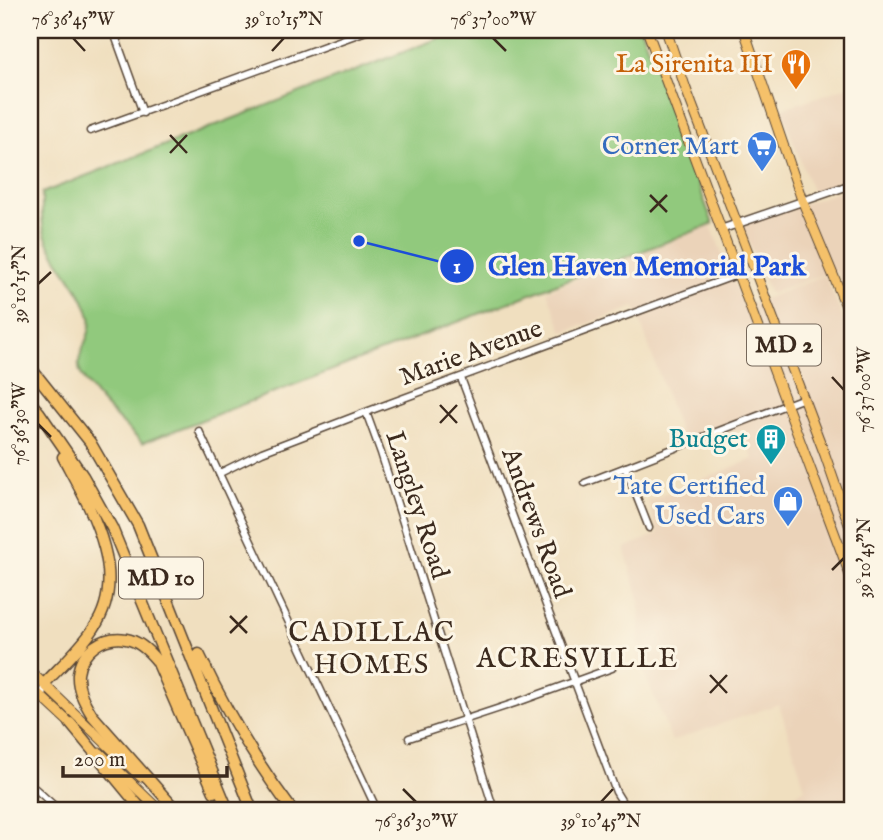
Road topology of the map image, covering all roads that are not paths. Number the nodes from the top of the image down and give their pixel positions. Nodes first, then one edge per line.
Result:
1 (130, 30) edge
2 (369, 30) edge
3 (647, 30) edge
4 (666, 30) edge
5 (744, 30) edge
6 (114, 32) edge
7 (142, 113) junction
8 (90, 131) dead end
9 (853, 184) edge
10 (802, 200) junction
11 (738, 223) junction
12 (722, 229) junction
13 (739, 274) junction
14 (850, 309) edge
15 (853, 323) edge
16 (30, 367) edge
17 (461, 378) junction
18 (804, 398) junction
19 (30, 402) edge
20 (787, 404) junction
21 (39, 412) junction
22 (366, 412) junction
23 (198, 431) dead end
24 (625, 467) junction
25 (220, 473) junction
26 (585, 483) dead end
27 (649, 528) dead end
28 (853, 536) edge
29 (853, 583) edge
30 (169, 599) junction
31 (612, 668) dead end
32 (30, 671) edge
33 (575, 681) junction
34 (36, 690) edge
35 (30, 708) edge
36 (466, 719) junction
37 (70, 723) junction
38 (409, 738) dead end
39 (30, 784) edge
40 (59, 810) edge
41 (142, 810) edge
42 (159, 810) edge
43 (175, 810) edge
44 (222, 810) edge
45 (228, 810) edge
46 (252, 810) edge
47 (292, 810) edge
48 (377, 810) edge
49 (494, 810) edge
50 (627, 810) edge

1 - 6 street
2 - 7 street
3 - 12 main road, MD 2
4 - 11 main road, MD 2
5 - 10 main road
6 - 7 street
7 - 8 street
9 - 10 street
10 - 11 street
10 - 14 main road
11 - 12 street
11 - 18 main road, MD 2
12 - 13 main road, MD 2
13 - 17 street, Marie Avenue
13 - 20 main road, MD 2
14 - 15 main road
16 - 30 highway, MD 10
17 - 22 street, Marie Avenue
17 - 33 street, Andrews Road
18 - 20 street
18 - 28 main road, MD 2
19 - 21 highway, MD 10
20 - 24 street
20 - 29 main road, MD 2
21 - 34 highway
21 - 45 highway, MD 10
22 - 25 street, Marie Avenue
22 - 36 street, Langley Road
23 - 25 street
24 - 26 street
24 - 27 street
25 - 48 street
30 - 46 highway, MD 10
30 - 47 highway
31 - 33 street
32 - 34 main road
33 - 36 street
33 - 50 street, Andrews Road
34 - 35 street
34 - 37 main road
34 - 43 main road
36 - 38 street
36 - 49 street, Langley Road
37 - 41 highway
37 - 42 main road
39 - 40 street
43 - 44 highway

